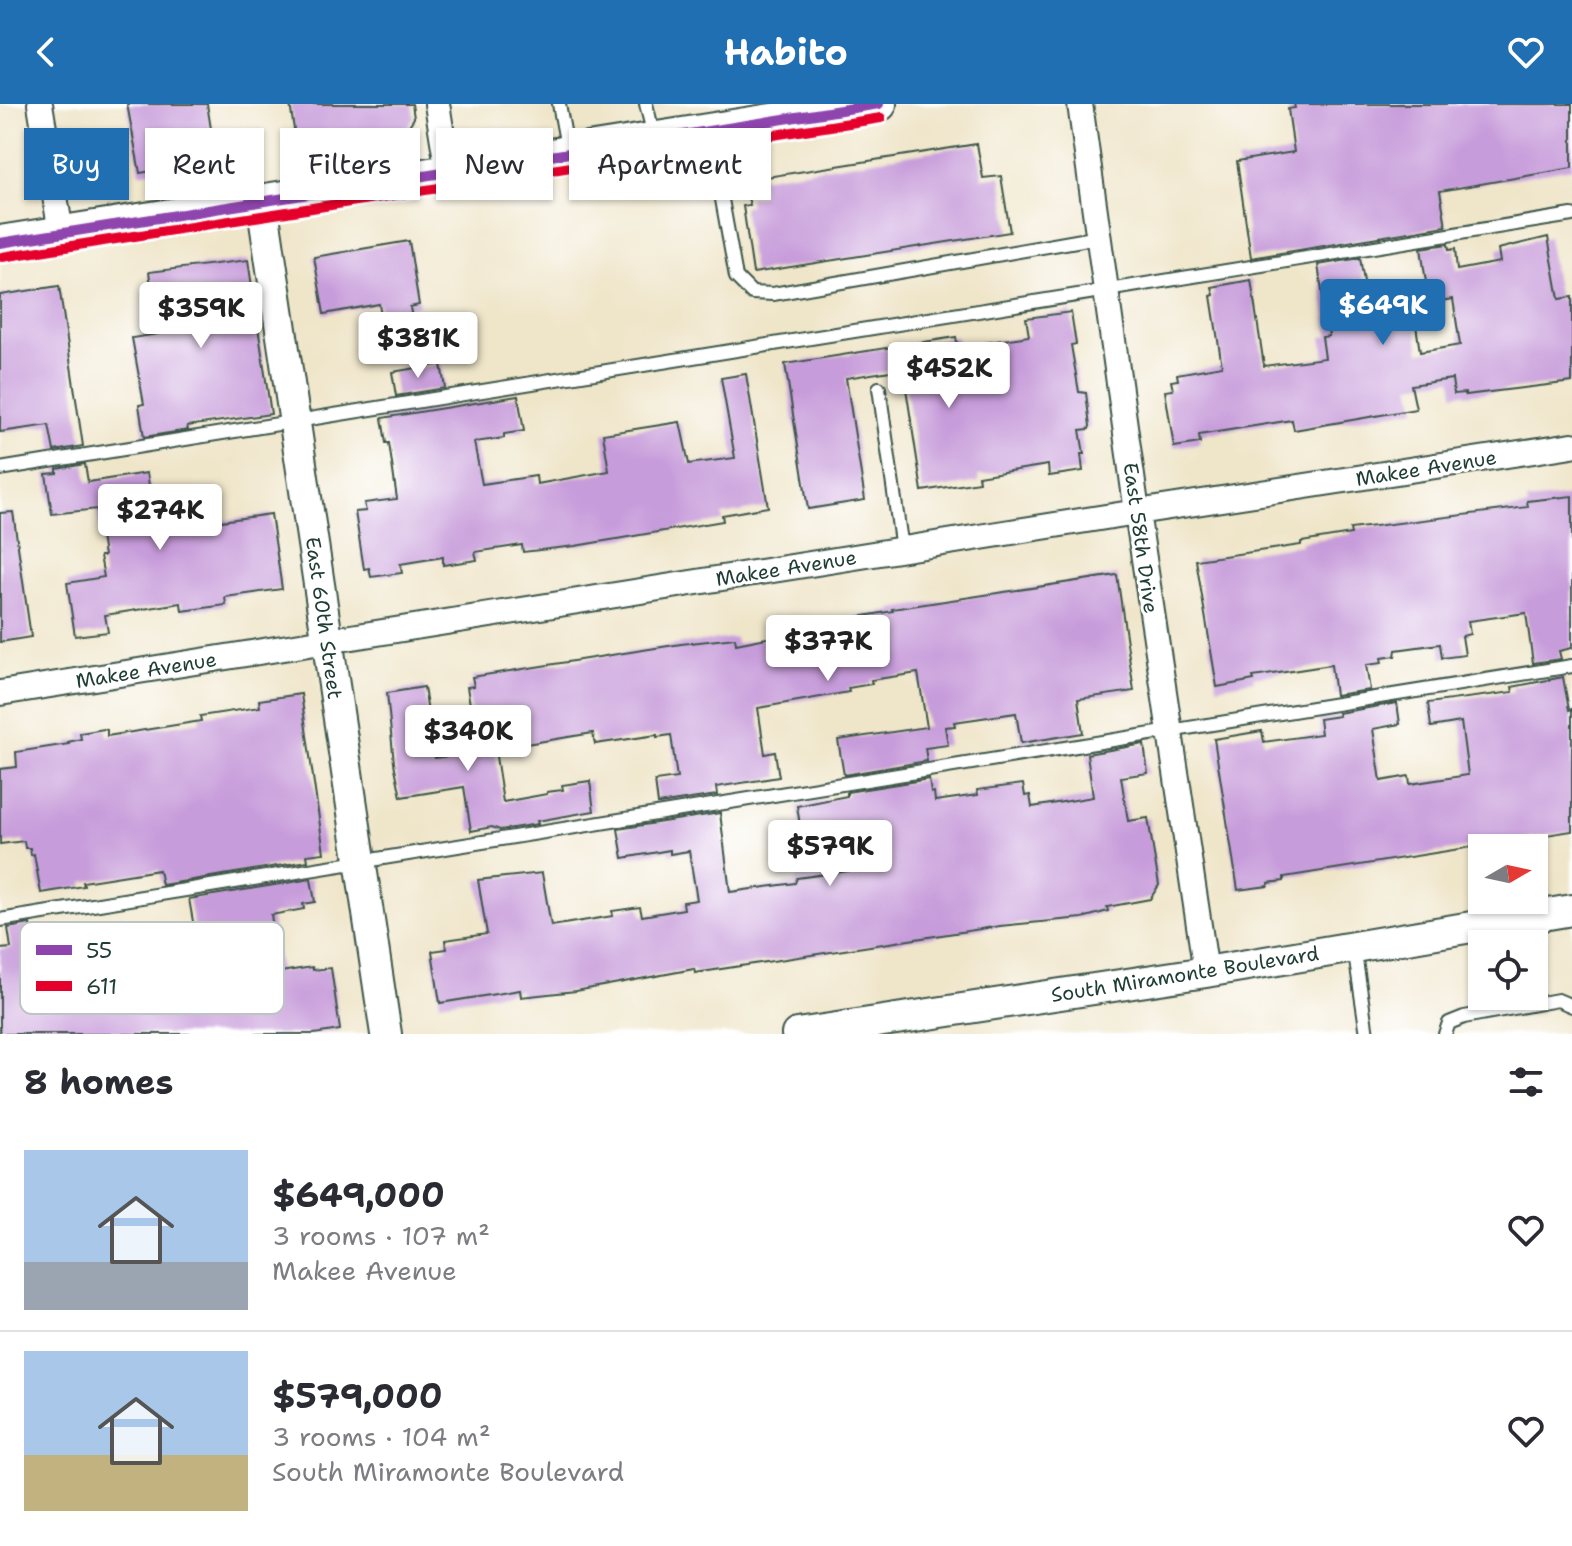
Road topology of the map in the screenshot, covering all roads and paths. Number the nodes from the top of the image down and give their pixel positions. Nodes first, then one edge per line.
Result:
1 (40, 104) edge
2 (437, 104) edge
3 (559, 104) edge
4 (646, 104) edge
5 (1080, 104) edge
6 (862, 105) edge
7 (441, 128) edge
8 (651, 128) edge
9 (727, 128) edge
10 (568, 153) joint
11 (553, 155) edge
12 (436, 174) edge
13 (722, 200) edge
14 (262, 202) junction
15 (1572, 215) edge
16 (61, 233) junction
17 (1099, 237) junction
18 (0, 243) edge
19 (1106, 291) junction
20 (879, 388) dead end
21 (295, 423) junction
22 (1572, 445) edge
23 (0, 469) edge
24 (1137, 512) junction
25 (902, 549) junction
26 (327, 640) junction
27 (1572, 666) edge
28 (0, 693) edge
29 (1170, 730) junction
30 (361, 862) junction
31 (1572, 910) edge
32 (0, 920) edge
33 (1354, 947) junction
34 (1206, 972) junction
35 (1572, 1006) edge
36 (386, 1034) edge
37 (797, 1034) edge
38 (1367, 1034) edge
39 (1445, 1034) edge

1 - 16 street
2 - 7 street
3 - 10 lane
4 - 8 lane
5 - 17 street, East 58th Drive
6 - 9 main road
10 - 11 main road
12 - 14 main road
13 - 17 lane
14 - 16 main road
14 - 21 street, East 60th Street
15 - 19 lane
16 - 18 main road
17 - 19 street, East 58th Drive
19 - 21 lane
19 - 24 street, East 58th Drive
20 - 25 lane
21 - 23 lane
21 - 26 street, East 60th Street
22 - 24 street, Makee Avenue
24 - 25 street, Makee Avenue
24 - 29 street, East 58th Drive
25 - 26 street, Makee Avenue
26 - 28 street, Makee Avenue
26 - 30 street, East 60th Street
27 - 29 lane
29 - 30 lane
29 - 34 street, East 58th Drive
30 - 32 lane
30 - 36 street, East 60th Street
31 - 33 street, South Miramonte Boulevard
33 - 34 street, South Miramonte Boulevard
33 - 38 lane
34 - 37 street, South Miramonte Boulevard
35 - 39 lane

